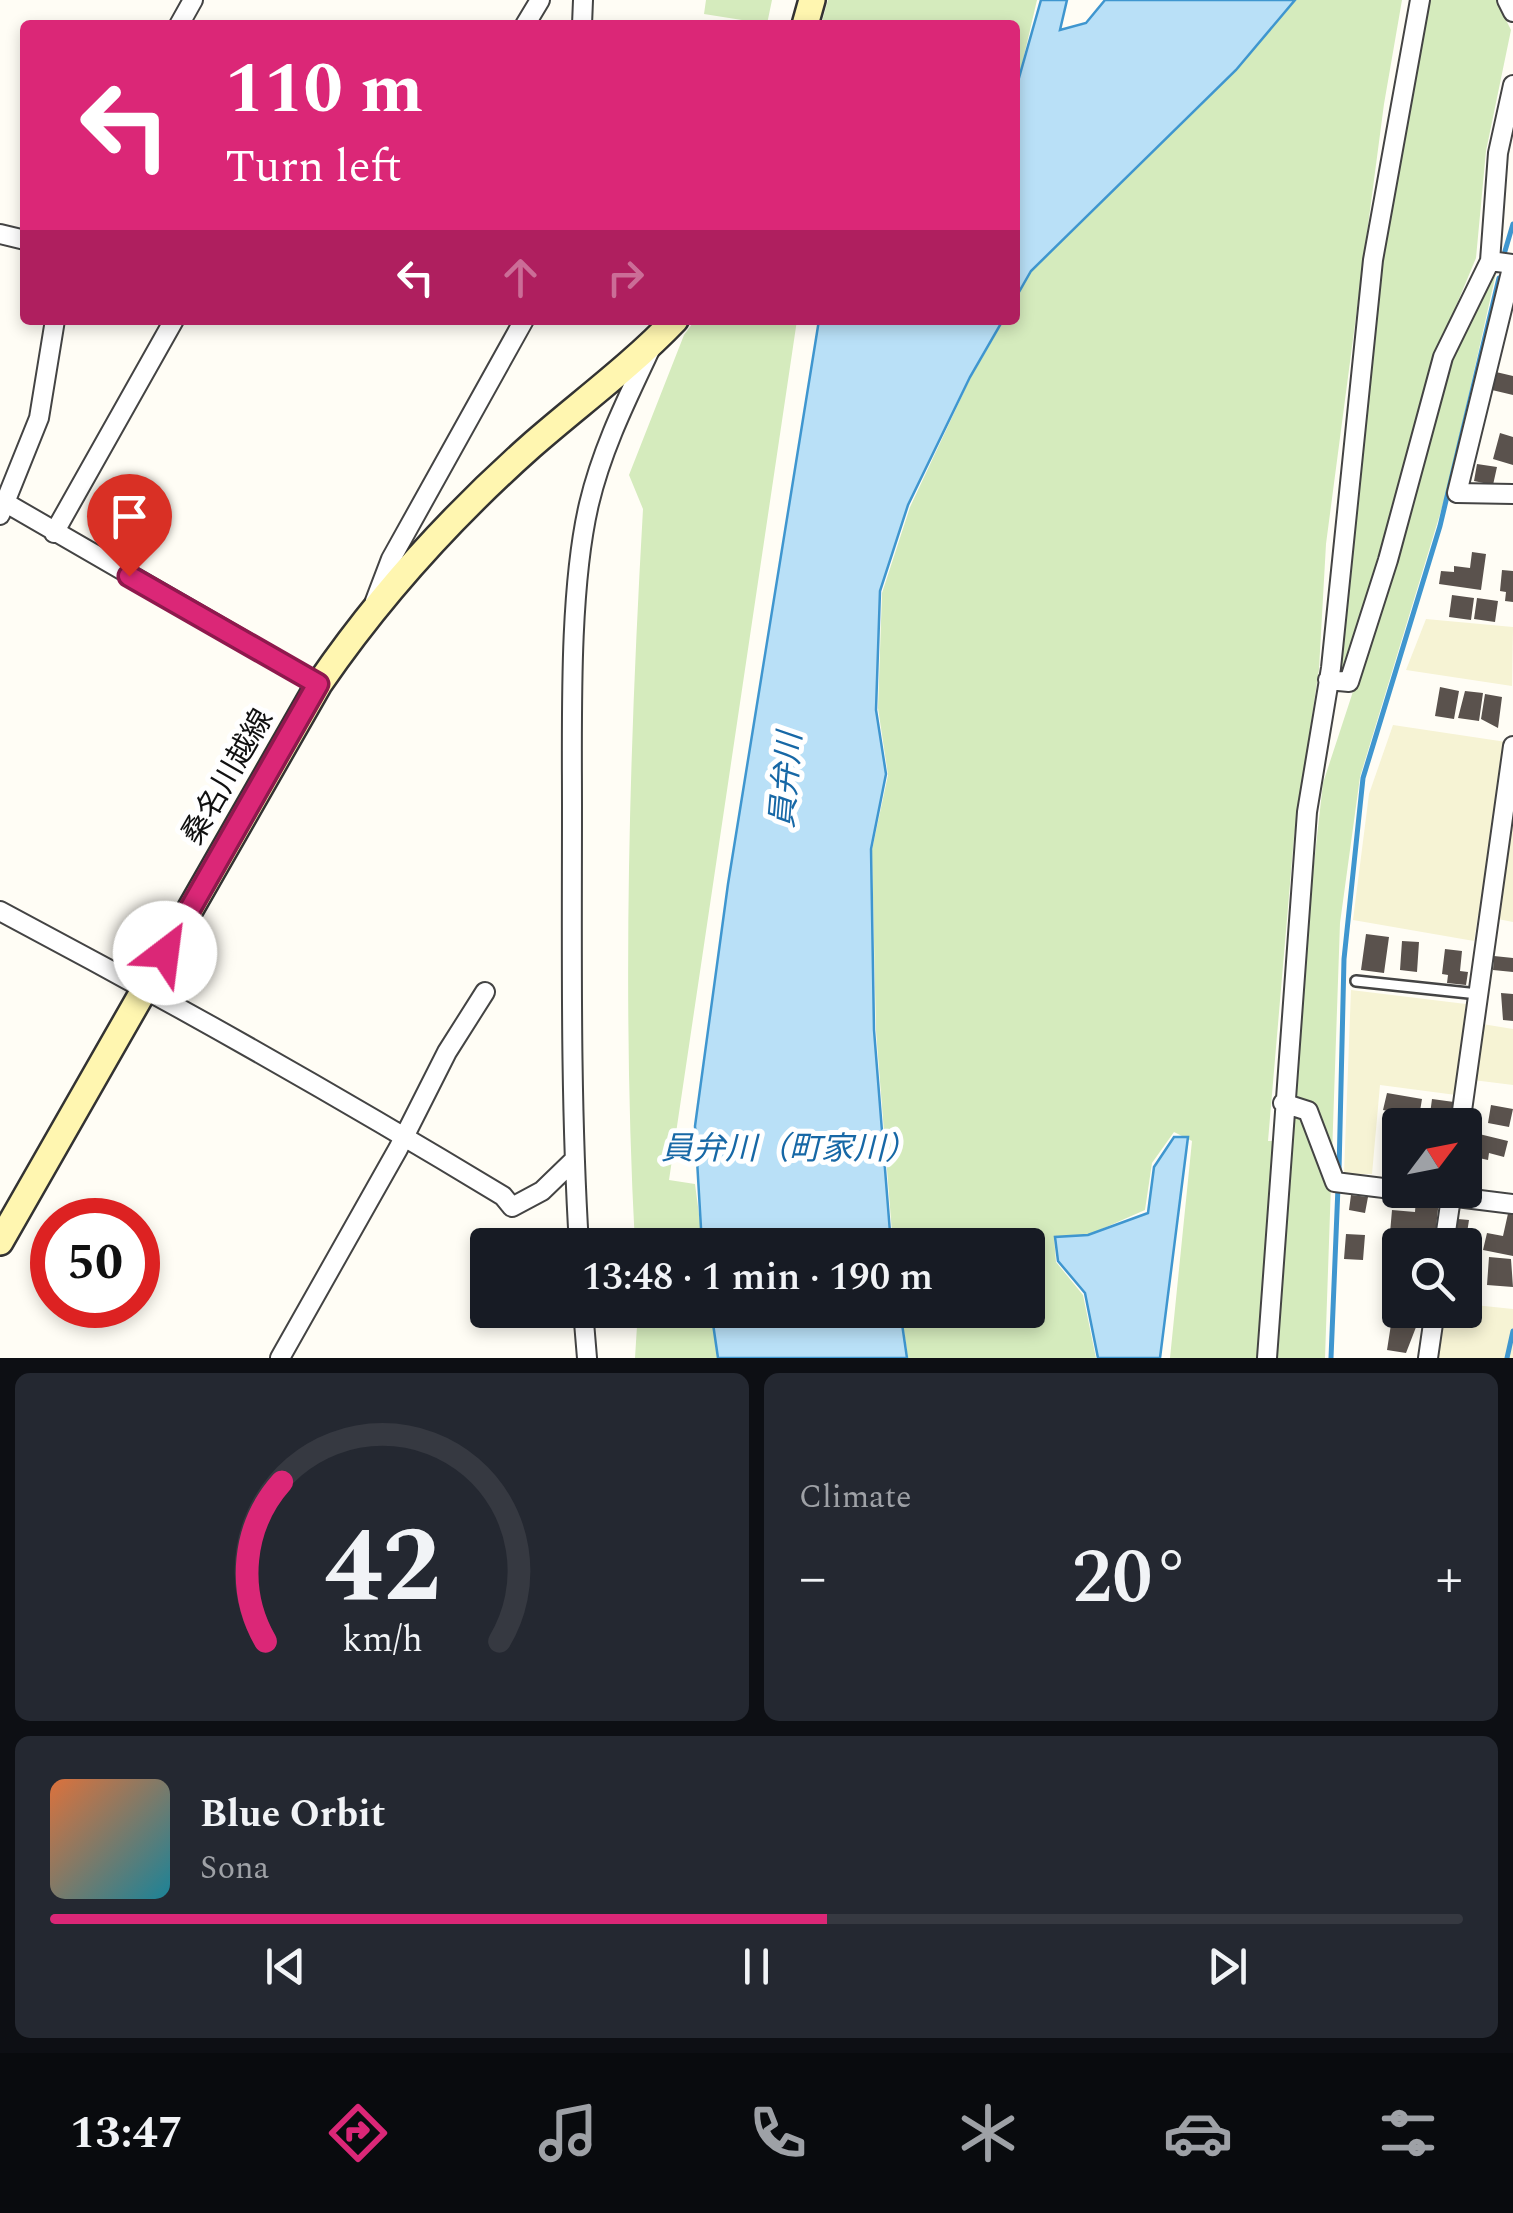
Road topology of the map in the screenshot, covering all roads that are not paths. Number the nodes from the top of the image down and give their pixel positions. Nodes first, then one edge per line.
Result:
1 (1420, 0) edge
2 (1507, 0) edge
3 (1513, 12) edge
4 (1513, 85) edge
5 (1490, 261) junction
6 (54, 325) edge
7 (171, 325) edge
8 (521, 325) edge
9 (669, 325) edge
10 (655, 341) junction
11 (1513, 494) edge
12 (3, 509) edge
13 (54, 533) junction
14 (373, 606) junction
15 (1328, 680) junction
16 (318, 684) junction
17 (1513, 746) edge
18 (0, 911) edge
19 (1356, 981) dead end
20 (146, 986) junction
21 (485, 992) dead end
22 (1478, 994) junction
23 (1283, 1103) junction
24 (1462, 1108) edge
25 (403, 1135) junction
26 (573, 1161) junction
27 (1382, 1187) edge
28 (1482, 1199) edge
29 (1513, 1204) edge
30 (578, 1228) edge
31 (0, 1242) edge
32 (584, 1328) edge
33 (1432, 1328) edge
34 (280, 1358) edge
35 (586, 1358) edge
36 (1267, 1358) edge
37 (1428, 1358) edge

1 - 15 street
2 - 3 street
4 - 5 street
5 - 11 street
5 - 15 street
6 - 12 street
7 - 13 street
8 - 14 street
9 - 10 main road, 桑名川越線
10 - 14 main road, 桑名川越線
10 - 26 street
12 - 13 street
13 - 16 street
14 - 16 main road, 桑名川越線
15 - 23 street
16 - 20 main road, 桑名川越線
17 - 22 street
18 - 20 street
19 - 22 lane
20 - 25 street
20 - 31 main road, 桑名川越線
21 - 25 street
22 - 24 street
23 - 27 street
23 - 36 street
25 - 26 street
25 - 34 street
26 - 30 street
28 - 29 street
32 - 35 street
33 - 37 street

